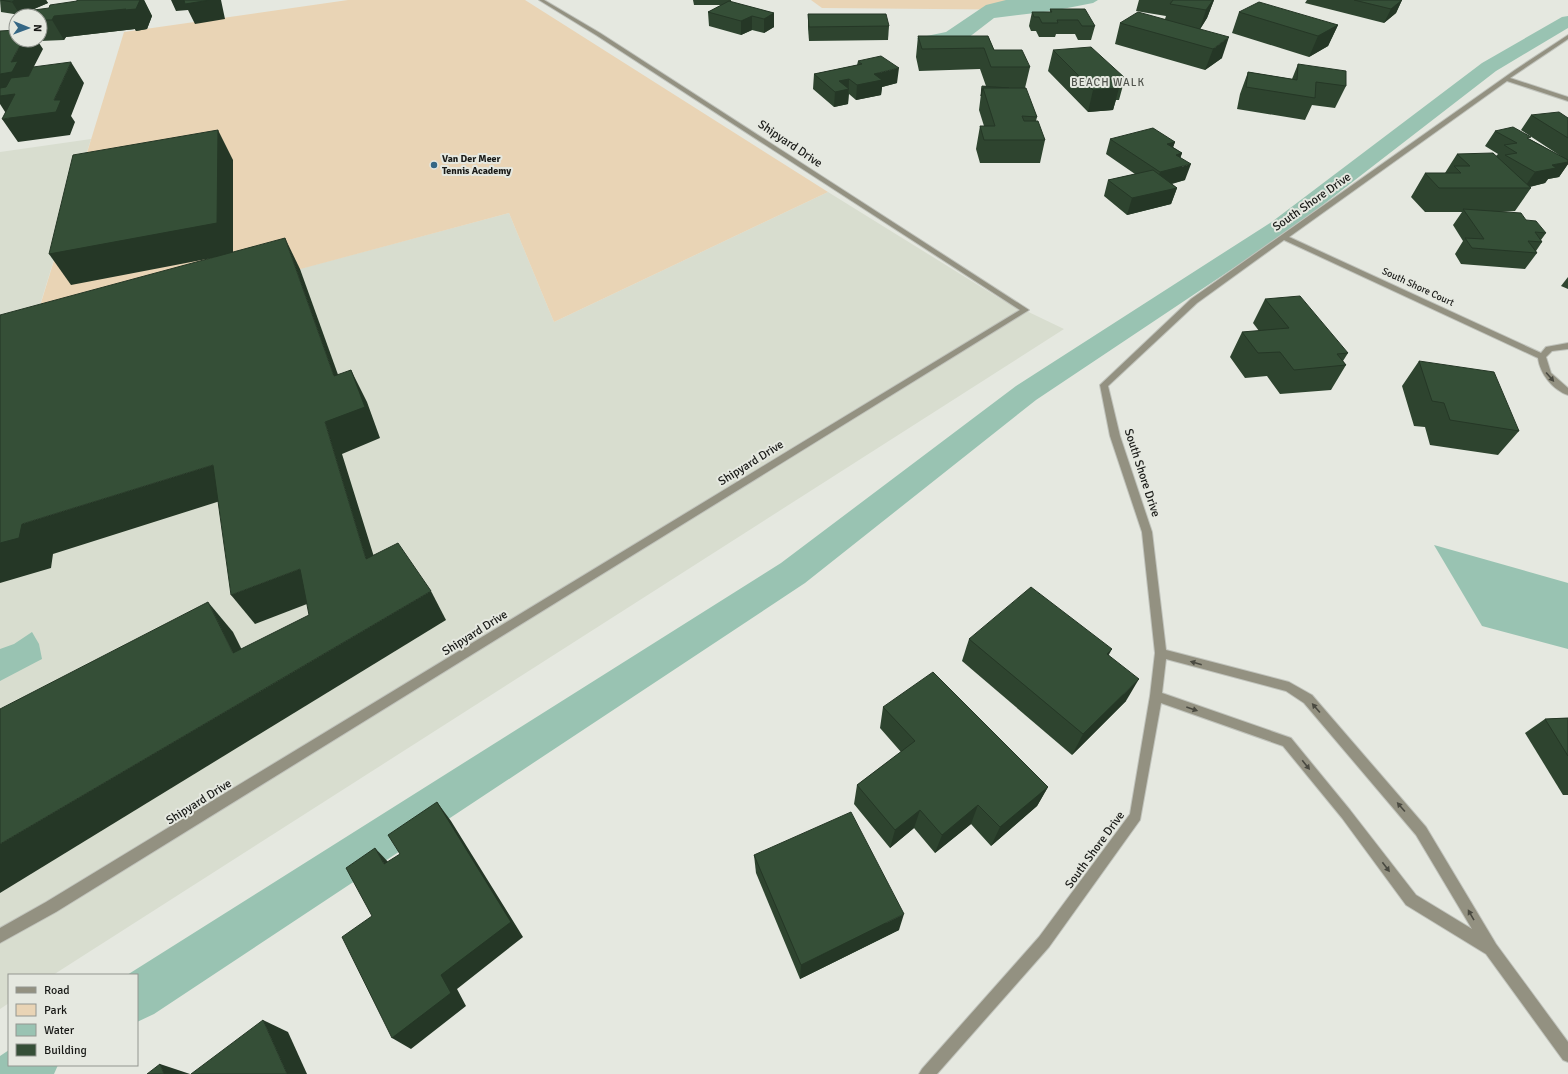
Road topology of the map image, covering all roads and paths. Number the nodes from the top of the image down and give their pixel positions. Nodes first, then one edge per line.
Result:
1 (554, 0) edge
2 (543, 1) edge
3 (1568, 37) edge
4 (1506, 79) junction
5 (1568, 99) edge
6 (1284, 237) junction
7 (1568, 346) edge
8 (1542, 357) junction
9 (1568, 392) edge
10 (1160, 653) junction
11 (1156, 696) junction
12 (0, 936) edge
13 (1491, 949) junction
14 (1568, 1055) edge
15 (927, 1074) edge

1 - 2 street
2 - 12 street, Shipyard Drive
3 - 4 street, South Shore Drive
4 - 5 street
4 - 6 street, South Shore Drive
6 - 8 street, South Shore Court
6 - 10 street, South Shore Drive
7 - 8 street
8 -> 9 street
10 - 11 street, South Shore Drive
13 -> 10 street
11 -> 13 street
11 - 15 street, South Shore Drive
13 - 14 street

